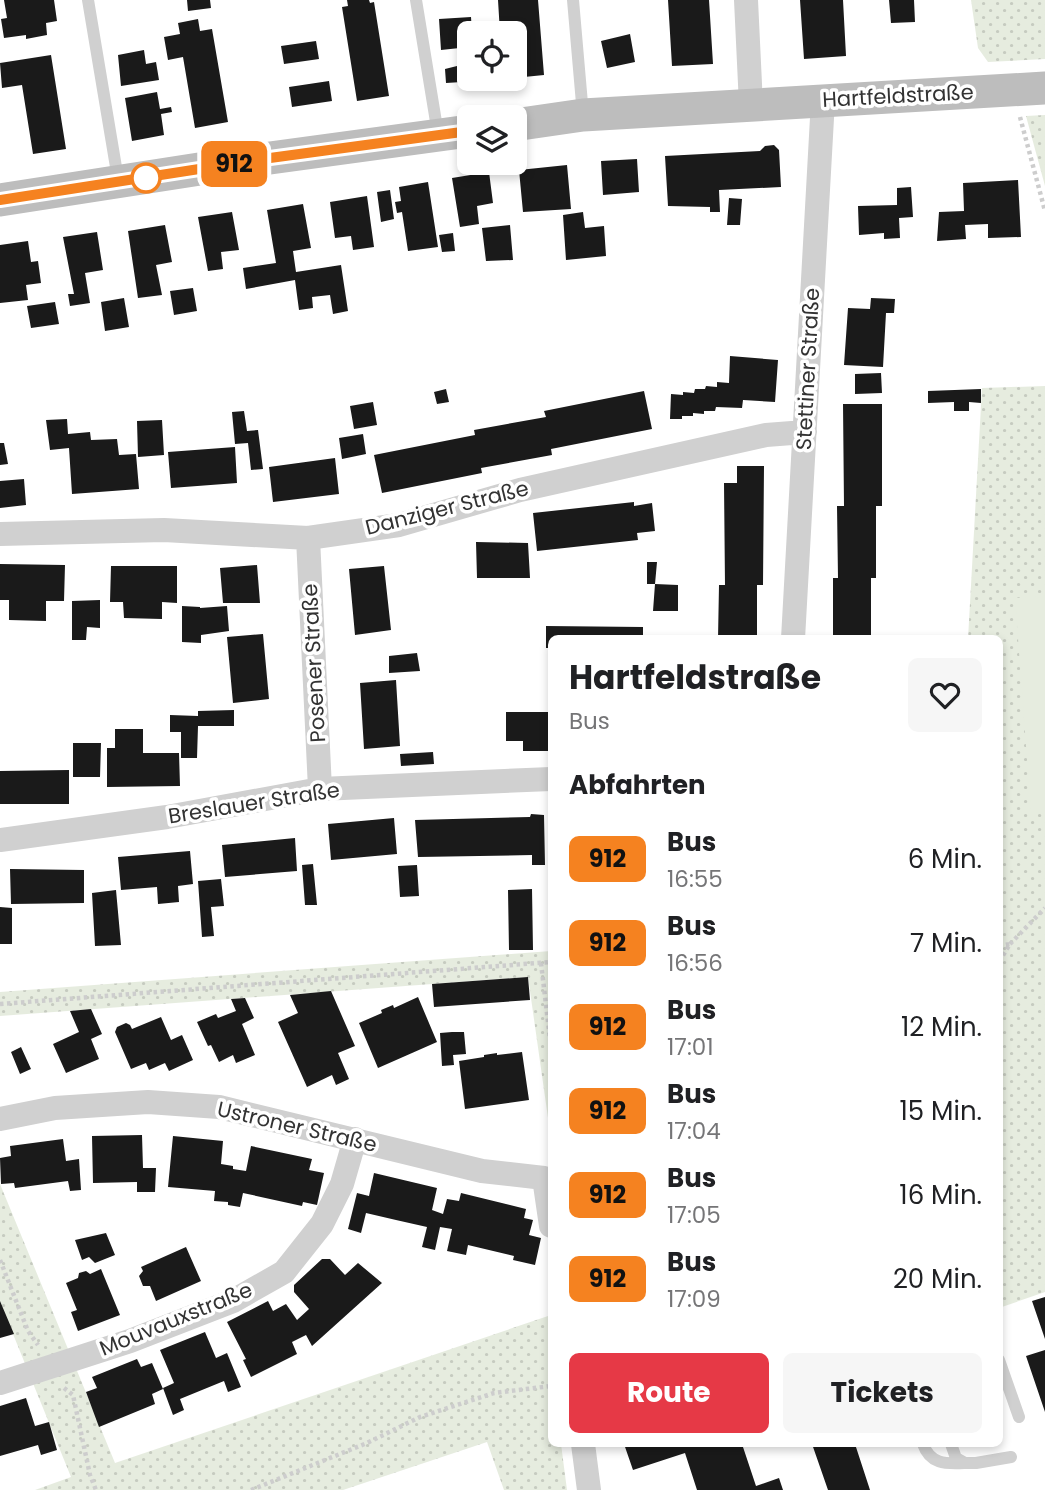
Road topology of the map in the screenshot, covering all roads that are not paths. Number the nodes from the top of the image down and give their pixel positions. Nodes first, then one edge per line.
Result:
1 (88, 0) edge
2 (416, 0) edge
3 (573, 0) edge
4 (746, 0) edge
5 (1029, 89) edge
6 (823, 100) junction
7 (751, 105) junction
8 (583, 115) junction
9 (527, 123) edge
10 (454, 133) edge
11 (119, 183) junction
12 (0, 200) edge
13 (805, 432) junction
14 (0, 534) edge
15 (308, 538) junction
16 (793, 635) edge
17 (548, 779) edge
18 (320, 789) junction
19 (0, 841) edge
20 (0, 1119) edge
21 (355, 1139) junction
22 (547, 1177) edge
23 (1003, 1371) edge
24 (0, 1383) edge
25 (1019, 1417) dead end
26 (583, 1447) edge
27 (924, 1447) edge
28 (952, 1447) edge
29 (1011, 1457) dead end
30 (965, 1463) junction
31 (589, 1490) edge

1 - 11 lane
2 - 10 lane
3 - 8 lane
4 - 7 street
5 - 6 street, Hartfeldstraße
6 - 7 street, Hartfeldstraße
6 - 13 street, Stettiner Straße
7 - 8 street, Hartfeldstraße
8 - 9 street, Hartfeldstraße
10 - 11 street
11 - 12 street
13 - 15 street, Danziger Straße
13 - 16 street, Stettiner Straße
14 - 15 street, Danziger Straße
15 - 18 street, Posener Straße
17 - 18 street, Breslauer Straße
18 - 19 street, Breslauer Straße
20 - 21 street, Ustroner Straße
21 - 22 street, Ustroner Straße
21 - 24 street, Mouvauxstraße
23 - 25 lane
26 - 31 street
27 - 30 lane
28 - 30 lane
29 - 30 lane

